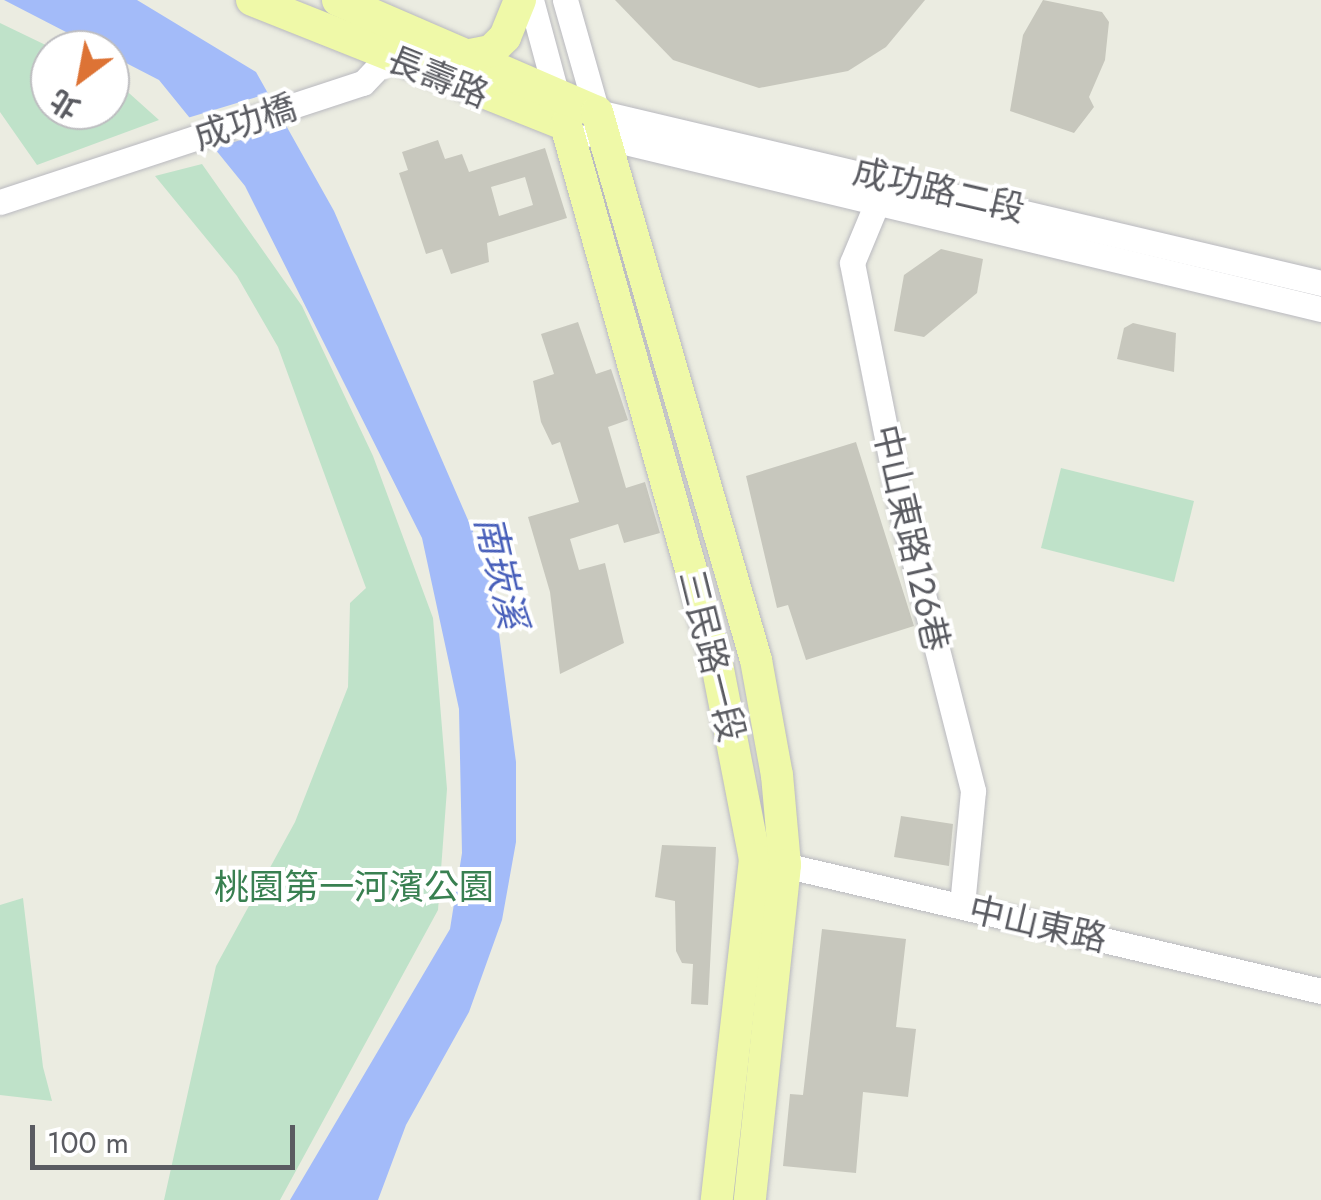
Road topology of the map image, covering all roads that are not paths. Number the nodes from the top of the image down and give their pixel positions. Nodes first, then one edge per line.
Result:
1 (252, 0) edge
2 (338, 0) edge
3 (520, 0) edge
4 (531, 0) edge
5 (565, 0) edge
6 (399, 44) junction
7 (464, 56) junction
8 (561, 112) junction
9 (599, 124) junction
10 (883, 188) junction
11 (0, 202) edge
12 (1321, 283) edge
13 (1321, 309) edge
14 (700, 461) junction
15 (662, 469) junction
16 (770, 862) junction
17 (962, 905) junction
18 (1321, 991) edge
19 (717, 1200) edge
20 (750, 1200) edge

1 - 6 main road, 長壽路
2 - 6 main road, 長壽路
3 - 7 main road
4 - 8 street
5 - 9 street
6 - 7 main road, 長壽路
6 - 8 main road, 長壽路
6 - 11 street, 成功橋
7 - 8 main road, 長壽路
8 - 9 main road, 成功路二段
8 - 15 main road, 三民路一段
9 - 10 street, 成功路二段
9 - 14 main road, 三民路一段
10 - 12 street, 成功路二段
10 - 13 street, 成功路二段
10 - 17 street, 中山東路126巷
14 - 15 main road
14 - 16 main road, 三民路一段
15 - 16 main road, 三民路一段
16 - 17 street, 中山東路
16 - 19 main road, 三民路一段
16 - 20 main road, 三民路一段
17 - 18 street, 中山東路

